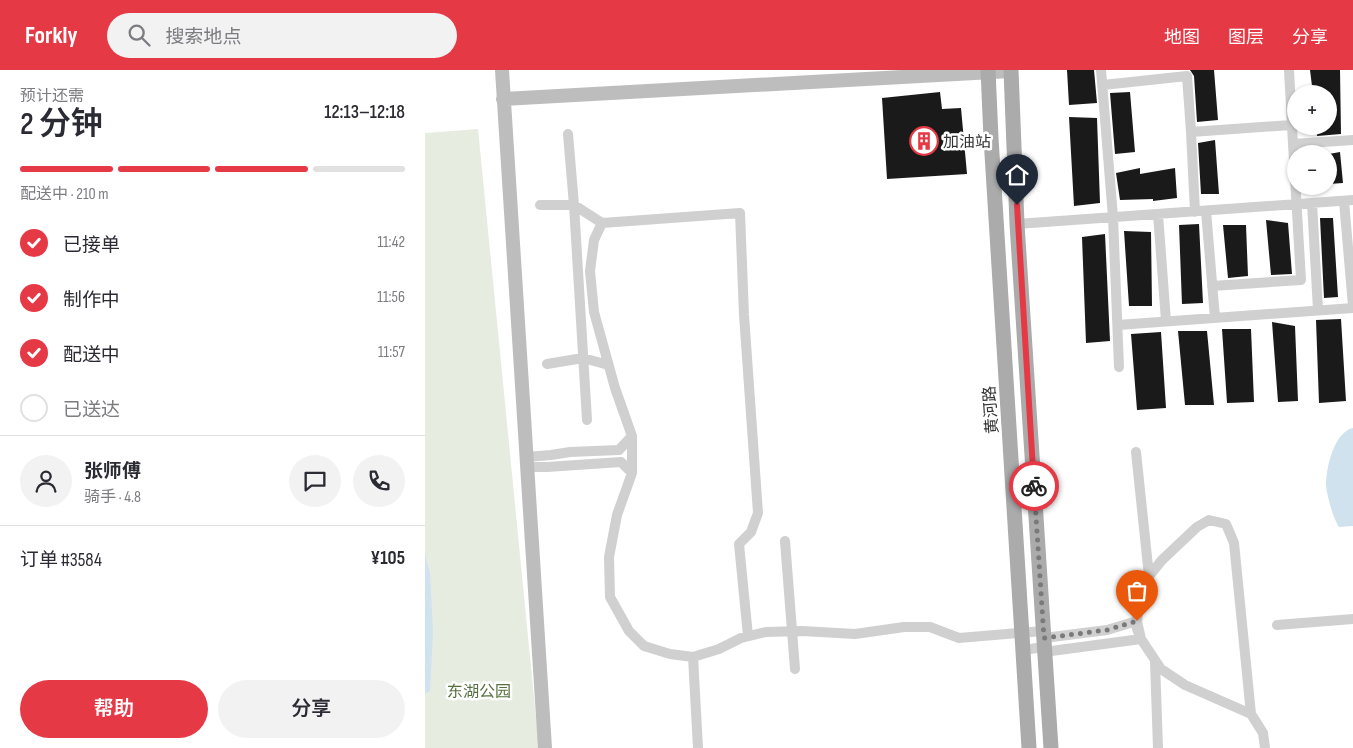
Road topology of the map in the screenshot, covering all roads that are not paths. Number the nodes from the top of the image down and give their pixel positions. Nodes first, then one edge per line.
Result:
1 (502, 70) edge
2 (1011, 70) edge
3 (1101, 70) edge
4 (1289, 70) edge
5 (988, 71) edge
6 (1103, 85) junction
7 (1290, 85) edge
8 (503, 99) junction
9 (1287, 125) edge
10 (1191, 132) junction
11 (569, 134) dead end
12 (1292, 135) edge
13 (1353, 140) edge
14 (1293, 144) junction
15 (1349, 201) edge
16 (1312, 203) junction
17 (1297, 204) junction
18 (540, 205) dead end
19 (574, 205) junction
20 (1206, 211) junction
21 (1195, 212) junction
22 (1159, 214) junction
23 (1113, 217) junction
24 (603, 223) junction
25 (1017, 224) junction
26 (1351, 256) edge
27 (1301, 280) junction
28 (1316, 280) junction
29 (1212, 286) junction
30 (1353, 308) edge
31 (1318, 310) junction
32 (1215, 318) junction
33 (1166, 321) junction
34 (1118, 325) junction
35 (583, 358) junction
36 (547, 364) dead end
37 (605, 364) dead end
38 (1119, 367) dead end
39 (587, 420) dead end
40 (632, 436) junction
41 (1136, 452) dead end
42 (527, 462) junction
43 (632, 473) junction
44 (785, 541) dead end
45 (1149, 576) junction
46 (1353, 619) edge
47 (1137, 621) junction
48 (1277, 625) dead end
49 (792, 632) junction
50 (1022, 632) junction
51 (748, 636) junction
52 (1141, 639) junction
53 (1044, 642) junction
54 (1023, 650) junction
55 (693, 657) junction
56 (1155, 660) junction
57 (795, 669) dead end
58 (1251, 714) junction
59 (545, 748) edge
60 (698, 748) edge
61 (1029, 748) edge
62 (1051, 748) edge
63 (1158, 748) edge
64 (1265, 748) edge

1 - 8 street
2 - 5 street
2 - 25 main road
3 - 6 street
4 - 7 street
5 - 8 street
5 - 50 main road, 黄河路
6 - 10 street
6 - 23 street
8 - 42 street
9 - 10 street
10 - 21 street
11 - 19 street
12 - 14 street
13 - 14 street
14 - 17 street
15 - 16 street
15 - 26 street
16 - 17 street
16 - 28 street
17 - 20 street
17 - 27 street
18 - 19 street
19 - 24 street
19 - 35 street
20 - 21 street
20 - 29 street
21 - 22 street
22 - 23 street
22 - 33 street
23 - 25 street
23 - 34 street
24 - 40 street
24 - 51 street
25 - 53 main road
27 - 28 street
27 - 29 street
28 - 31 street
29 - 32 street
30 - 31 street
31 - 32 street
32 - 33 street
33 - 34 street
34 - 38 street
35 - 36 street
35 - 37 street
35 - 39 street
40 - 42 street
40 - 43 street
41 - 45 street
42 - 43 street
42 - 59 street
43 - 55 street
44 - 49 street
45 - 47 street
45 - 58 street
46 - 48 street
47 - 52 street
47 - 53 street
49 - 50 street
49 - 51 street
49 - 57 street
50 - 53 street
50 - 54 main road, 黄河路
51 - 55 street
52 - 53 street
52 - 56 street
53 - 54 street
53 - 62 main road
54 - 61 main road, 黄河路
55 - 60 street
56 - 58 street
56 - 63 street
58 - 64 street

